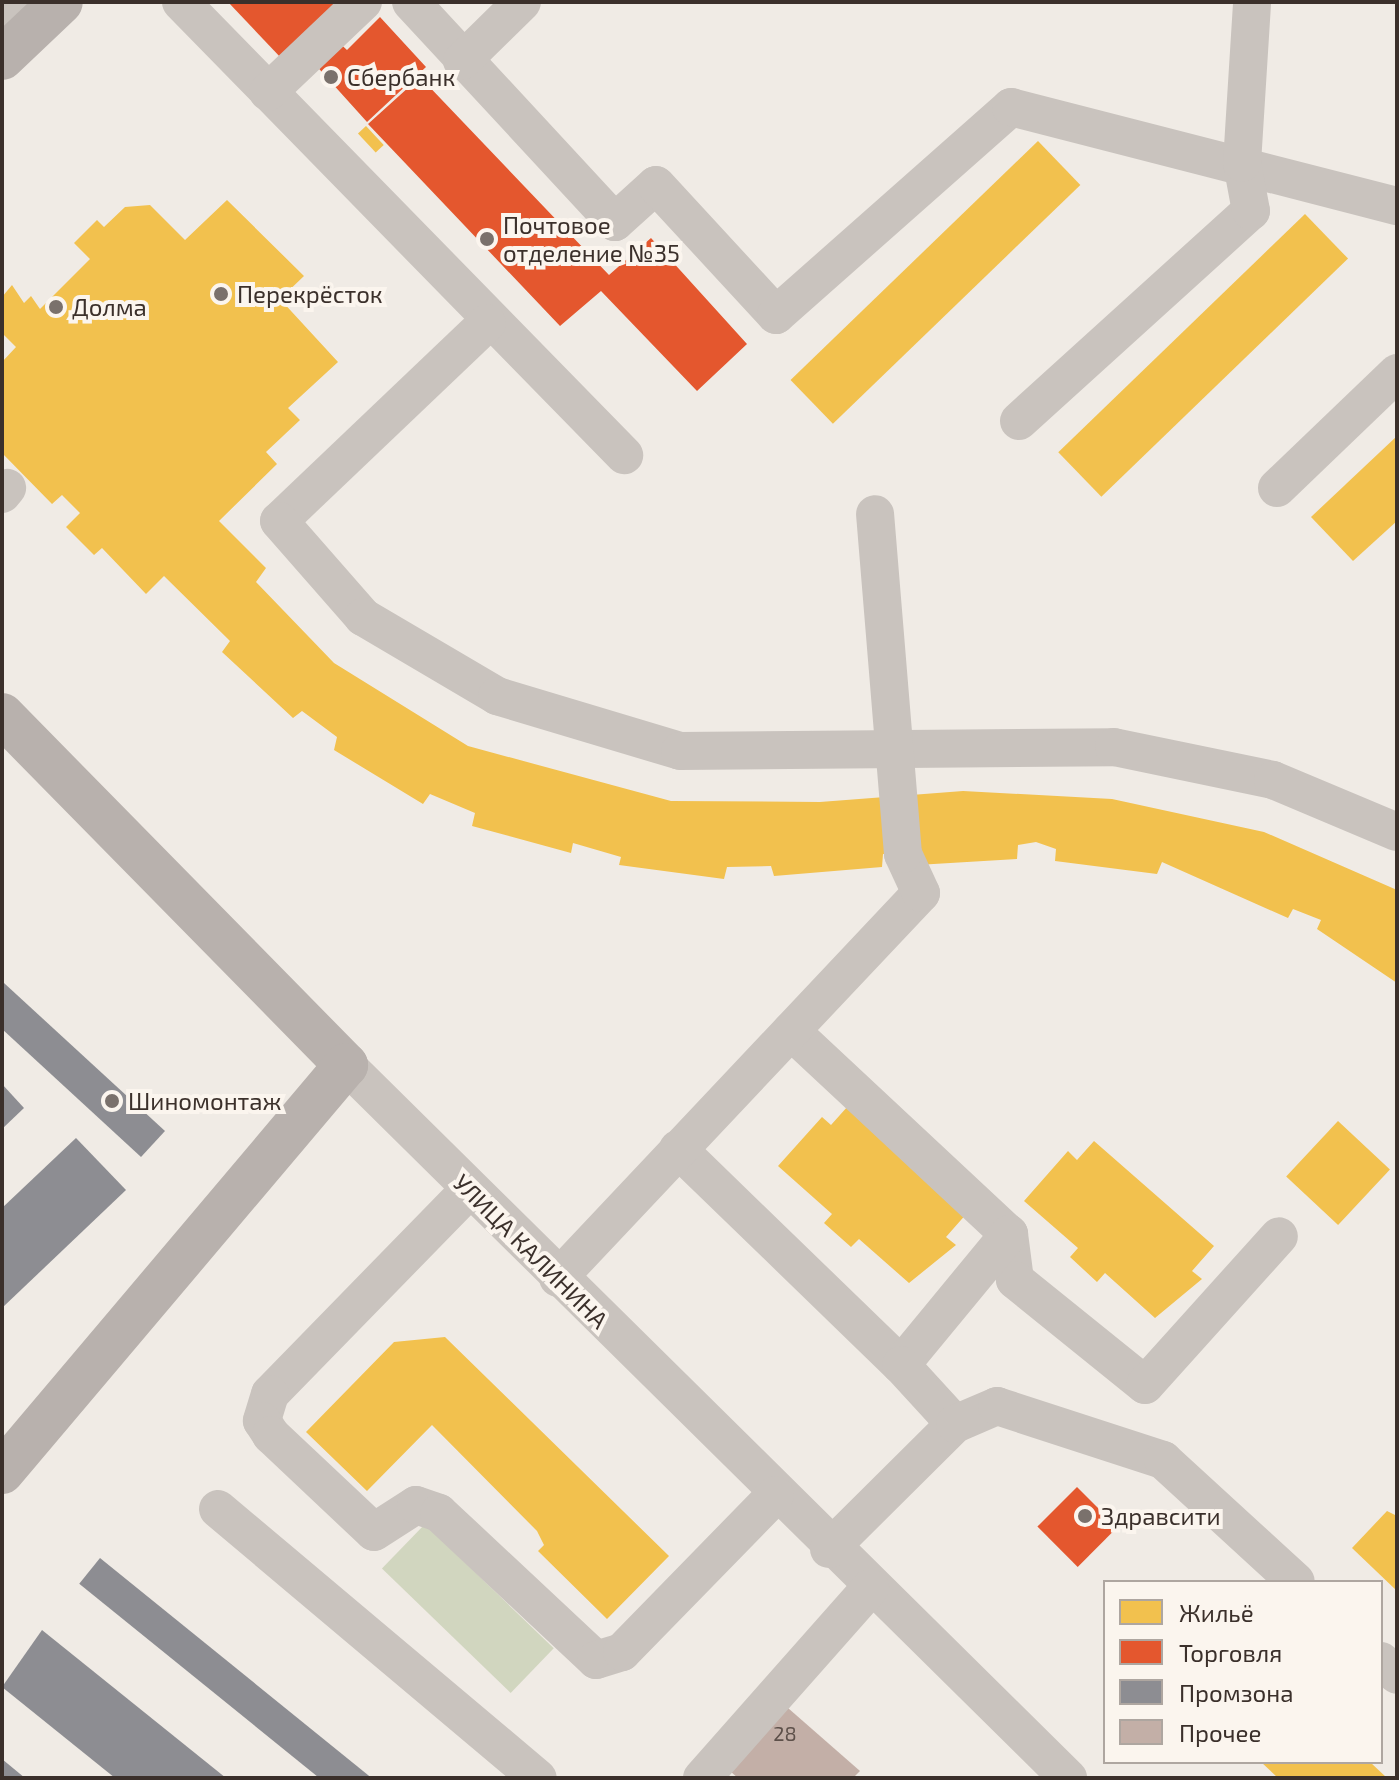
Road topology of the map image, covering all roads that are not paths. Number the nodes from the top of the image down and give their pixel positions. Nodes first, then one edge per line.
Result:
1 (181, 2) edge
2 (363, 2) edge
3 (411, 2) edge
4 (522, 2) edge
5 (1252, 2) edge
6 (462, 61) junction
7 (268, 92) junction
8 (1242, 163) junction
9 (1397, 206) edge
10 (487, 323) junction
11 (1397, 373) edge
12 (1019, 421) dead end
13 (624, 455) dead end
14 (1277, 488) dead end
15 (875, 514) dead end
16 (2, 715) edge
17 (890, 747) junction
18 (1397, 832) edge
19 (791, 1031) junction
20 (346, 1065) junction
21 (678, 1149) junction
22 (470, 1189) junction
23 (1009, 1234) junction
24 (1279, 1236) dead end
25 (558, 1278) junction
26 (901, 1365) junction
27 (955, 1424) junction
28 (2, 1472) edge
29 (775, 1495) junction
30 (218, 1509) dead end
31 (829, 1549) junction
32 (1294, 1580) edge
33 (870, 1588) junction
34 (538, 1778) edge
35 (702, 1778) edge
36 (1068, 1778) edge

1 - 7 street
2 - 7 street
3 - 6 street
4 - 6 street
5 - 8 street
6 - 8 street
7 - 10 street
8 - 9 street
8 - 12 street
10 - 13 street
10 - 17 street
11 - 14 street
15 - 17 street
16 - 20 main road, УЛИЦА КАЛИНИНА
17 - 18 street
17 - 19 street
19 - 21 street
19 - 23 street
20 - 22 street, УЛИЦА КАЛИНИНА
20 - 28 main road
21 - 25 street
21 - 26 street
22 - 25 street, УЛИЦА КАЛИНИНА
22 - 29 street
23 - 24 street
23 - 26 street
25 - 29 street, УЛИЦА КАЛИНИНА
26 - 27 street
27 - 31 street
27 - 32 street
29 - 31 street, УЛИЦА КАЛИНИНА
30 - 34 street
31 - 33 street, УЛИЦА КАЛИНИНА
33 - 35 street
33 - 36 street, УЛИЦА КАЛИНИНА

